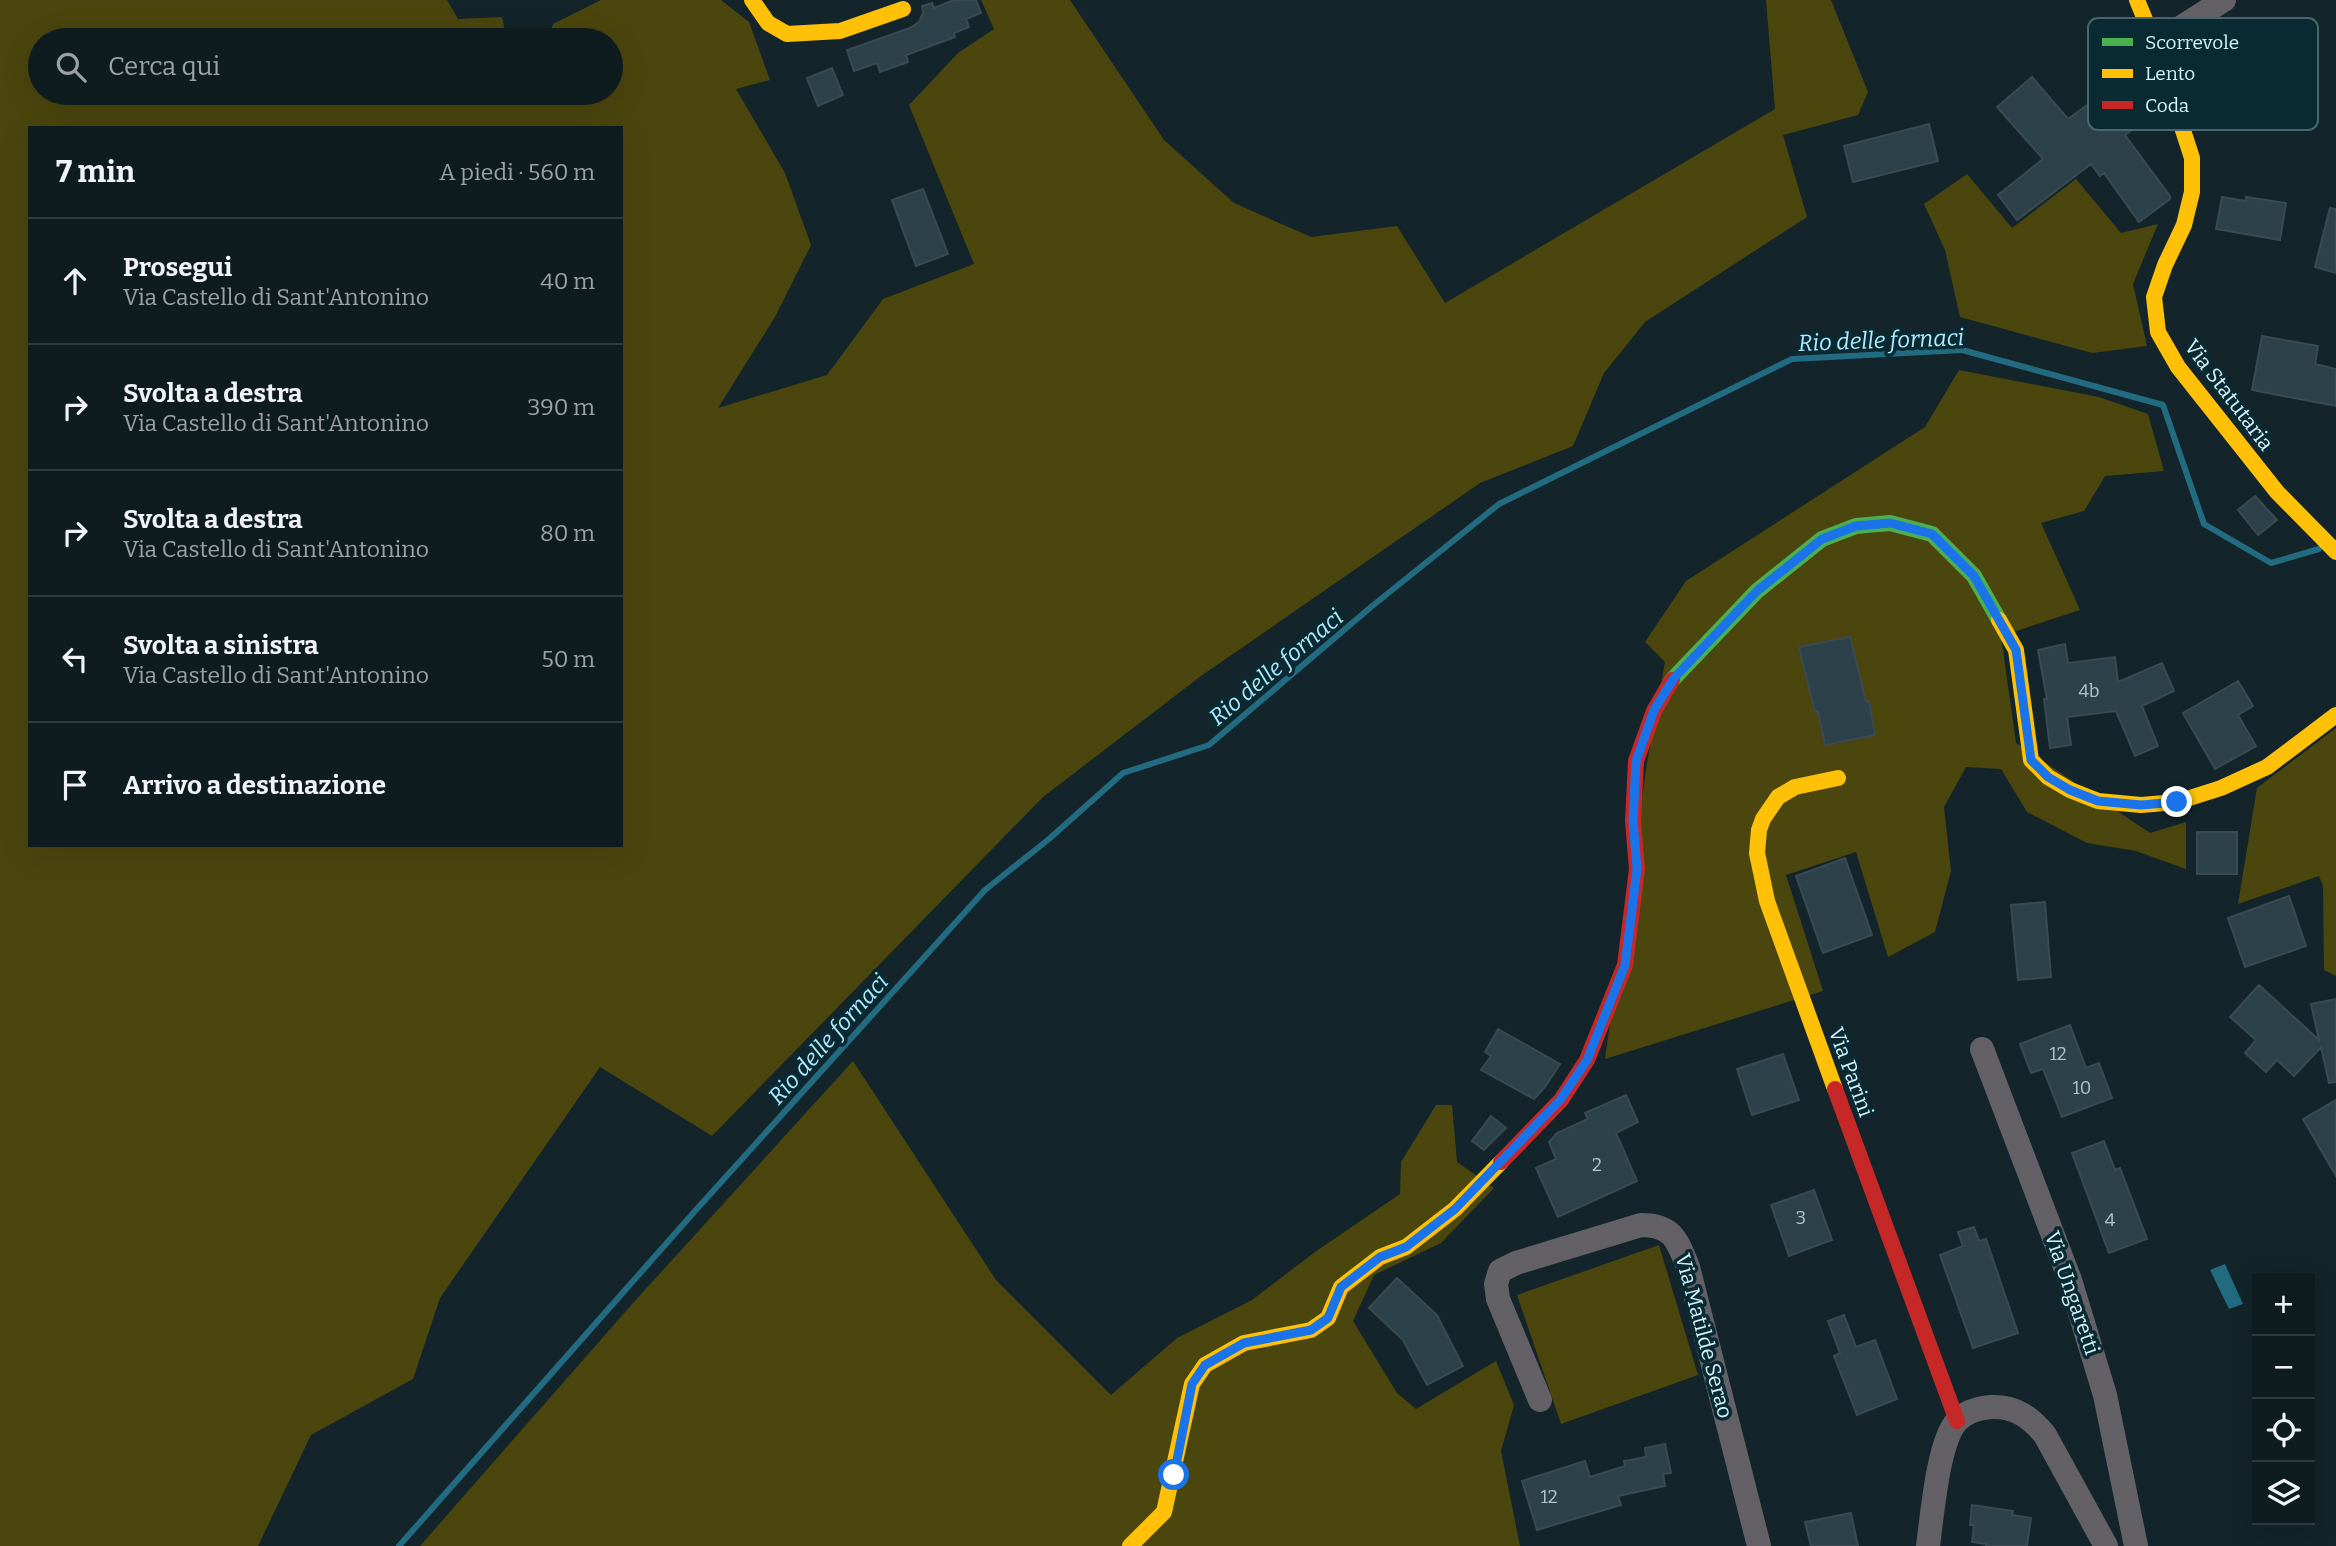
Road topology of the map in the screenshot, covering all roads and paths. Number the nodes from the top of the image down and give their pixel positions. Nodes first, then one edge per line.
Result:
1 (752, 0) edge
2 (2137, 0) edge
3 (2224, 0) edge
4 (903, 9) dead end
5 (2144, 18) edge
6 (2196, 18) edge
7 (2183, 130) edge
8 (2336, 552) edge
9 (2336, 715) edge
10 (1838, 778) dead end
11 (1982, 1049) dead end
12 (1540, 1400) dead end
13 (1957, 1421) junction
14 (1130, 1546) edge
15 (1759, 1546) edge
16 (1928, 1546) edge
17 (2106, 1546) edge
18 (2136, 1546) edge

1 - 4 street
2 - 5 street, Via Statutaria
3 - 6 street
7 - 8 street, Via Statutaria
9 - 14 street
10 - 13 street, Via Parini
11 - 18 street, Via Ungaretti
12 - 15 street, Via Matilde Serao
13 - 16 street
13 - 17 street

